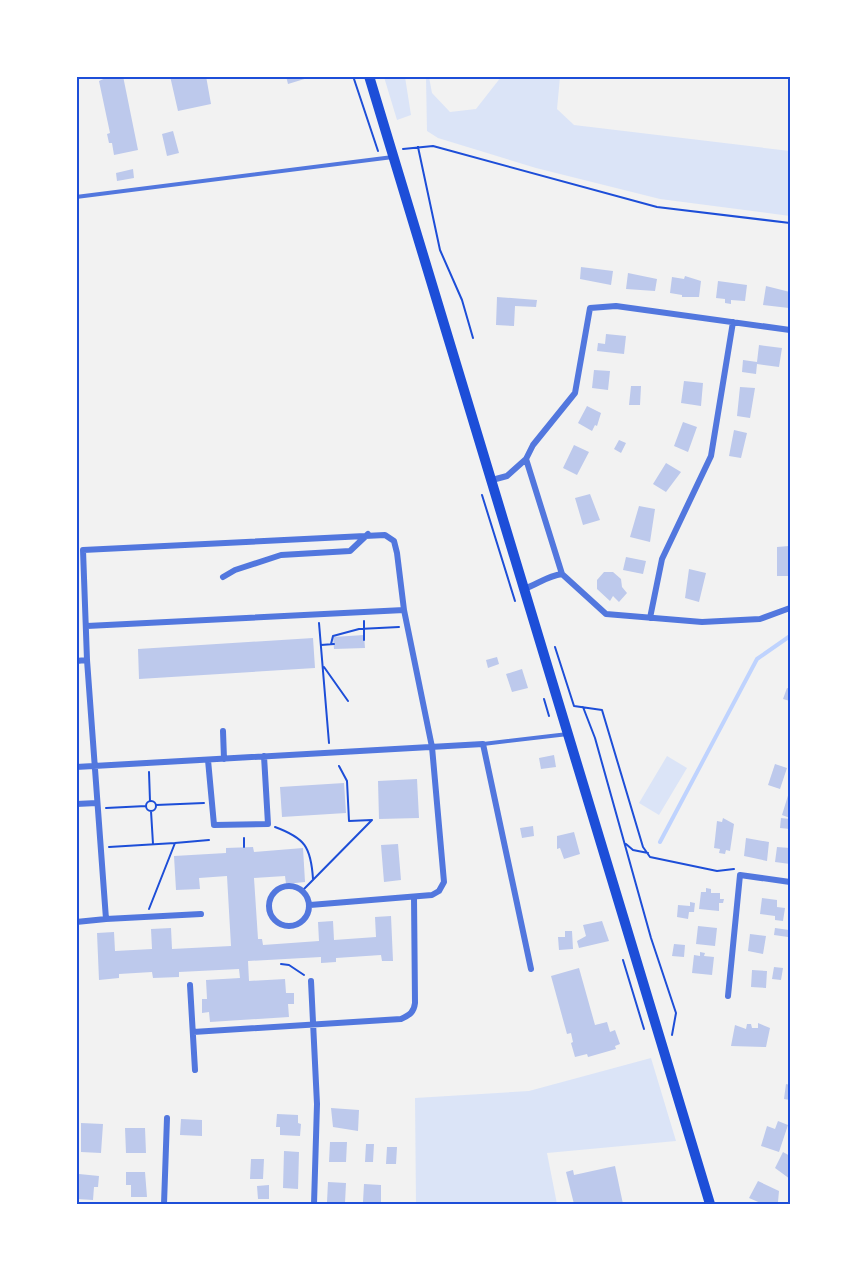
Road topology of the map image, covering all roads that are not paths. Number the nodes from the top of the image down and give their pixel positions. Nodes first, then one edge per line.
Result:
1 (369, 76) edge
2 (392, 154) junction
3 (76, 197) edge
4 (733, 322) junction
5 (790, 330) edge
6 (526, 459) junction
7 (492, 480) junction
8 (368, 534) junction
9 (80, 550) edge
10 (562, 574) junction
11 (223, 577) dead end
12 (524, 589) junction
13 (790, 608) edge
14 (404, 610) junction
15 (650, 618) junction
16 (87, 626) junction
17 (87, 660) junction
18 (76, 661) edge
19 (223, 731) dead end
20 (568, 733) junction
21 (483, 744) junction
22 (432, 747) junction
23 (264, 756) junction
24 (224, 759) junction
25 (208, 760) junction
26 (94, 766) junction
27 (76, 767) edge
28 (76, 804) edge
29 (97, 806) junction
30 (790, 882) edge
31 (414, 897) junction
32 (310, 905) junction
33 (201, 914) dead end
34 (106, 919) junction
35 (76, 922) edge
36 (531, 969) dead end
37 (311, 981) road end
38 (190, 985) dead end
39 (728, 996) dead end
40 (313, 1025) junction
41 (194, 1032) junction
42 (195, 1070) dead end
43 (166, 1118) dead end
44 (164, 1204) edge
45 (314, 1204) edge
46 (710, 1204) edge

1 - 2 main road
2 - 3 lane
2 - 7 main road
4 - 5 street
4 - 6 street
4 - 15 street
6 - 7 street
6 - 10 street
7 - 12 main road
8 - 9 street
8 - 11 street
8 - 14 street
9 - 16 street
10 - 12 street
10 - 15 street
12 - 20 main road
13 - 15 street
14 - 16 street
14 - 22 street
16 - 17 street
17 - 18 street
17 - 26 street
19 - 24 street
20 - 21 lane
20 - 46 main road
21 - 22 street
21 - 36 street
22 - 23 street
22 - 31 street
23 - 24 street
23 - 25 street
24 - 25 street
25 - 26 street
26 - 27 street
26 - 29 street
28 - 29 street
29 - 34 street
30 - 39 street
31 - 32 street
31 - 40 street
32 - 32 street
33 - 34 street
34 - 35 street
37 - 40 street
38 - 41 street
40 - 41 street
40 - 45 street
41 - 42 street
43 - 44 street

